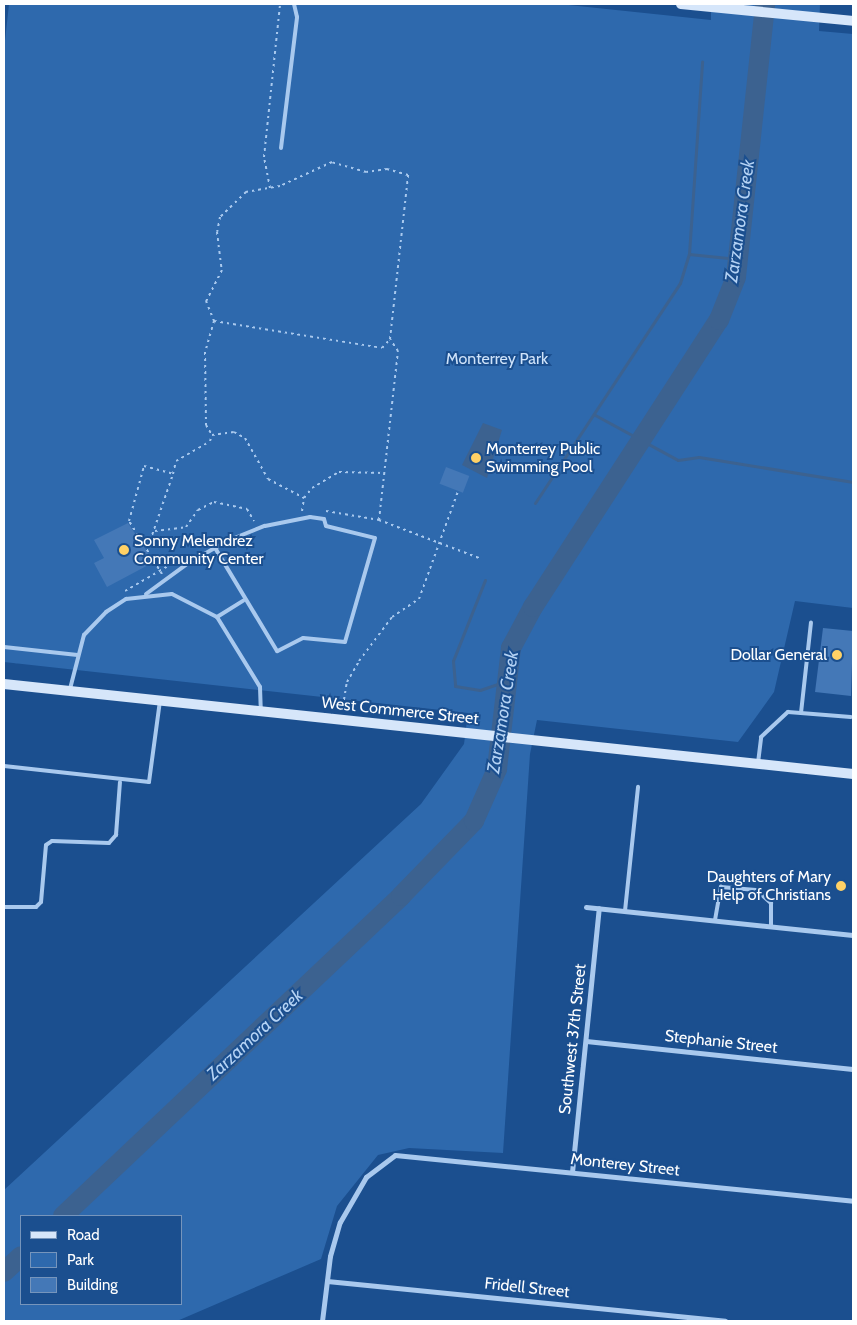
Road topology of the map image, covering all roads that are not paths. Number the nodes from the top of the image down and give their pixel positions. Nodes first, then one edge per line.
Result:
1 (294, 4) edge
2 (681, 4) edge
3 (853, 21) edge
4 (281, 148) dead end
5 (215, 548) junction
6 (146, 594) junction
7 (243, 601) junction
8 (218, 617) junction
9 (810, 623) dead end
10 (4, 647) edge
11 (78, 655) junction
12 (4, 684) edge
13 (70, 691) junction
14 (160, 701) junction
15 (261, 711) junction
16 (801, 713) junction
17 (851, 717) dead end
18 (758, 764) junction
19 (4, 766) edge
20 (853, 774) edge
21 (120, 782) junction
22 (638, 787) dead end
23 (4, 907) edge
24 (586, 907) dead end
25 (599, 908) junction
26 (626, 911) junction
27 (715, 920) junction
28 (771, 926) junction
29 (853, 935) edge
30 (586, 1041) junction
31 (853, 1069) edge
32 (572, 1172) junction
33 (853, 1201) edge
34 (326, 1280) junction
35 (322, 1321) edge
36 (725, 1321) edge

1 - 4 lane
2 - 3 main road
5 - 6 lane
5 - 7 lane
5 - 7 lane
6 - 8 lane
6 - 11 lane
7 - 8 lane
8 - 15 lane
9 - 16 lane
10 - 11 lane
11 - 13 lane
12 - 13 main road, West Commerce Street
13 - 14 main road, West Commerce Street
14 - 15 main road, West Commerce Street
14 - 21 lane
15 - 18 main road, West Commerce Street
16 - 17 lane
16 - 18 lane
18 - 20 main road, West Commerce Street
19 - 21 lane
21 - 23 lane
22 - 26 lane
24 - 25 street
25 - 26 street
25 - 30 street, Southwest 37th Street
26 - 27 street
27 - 28 street
27 - 28 lane
28 - 29 street
30 - 31 street, Stephanie Street
30 - 32 street, Southwest 37th Street
32 - 33 street, Monterey Street
32 - 34 street, Monterey Street
34 - 35 street
34 - 36 street, Fridell Street

